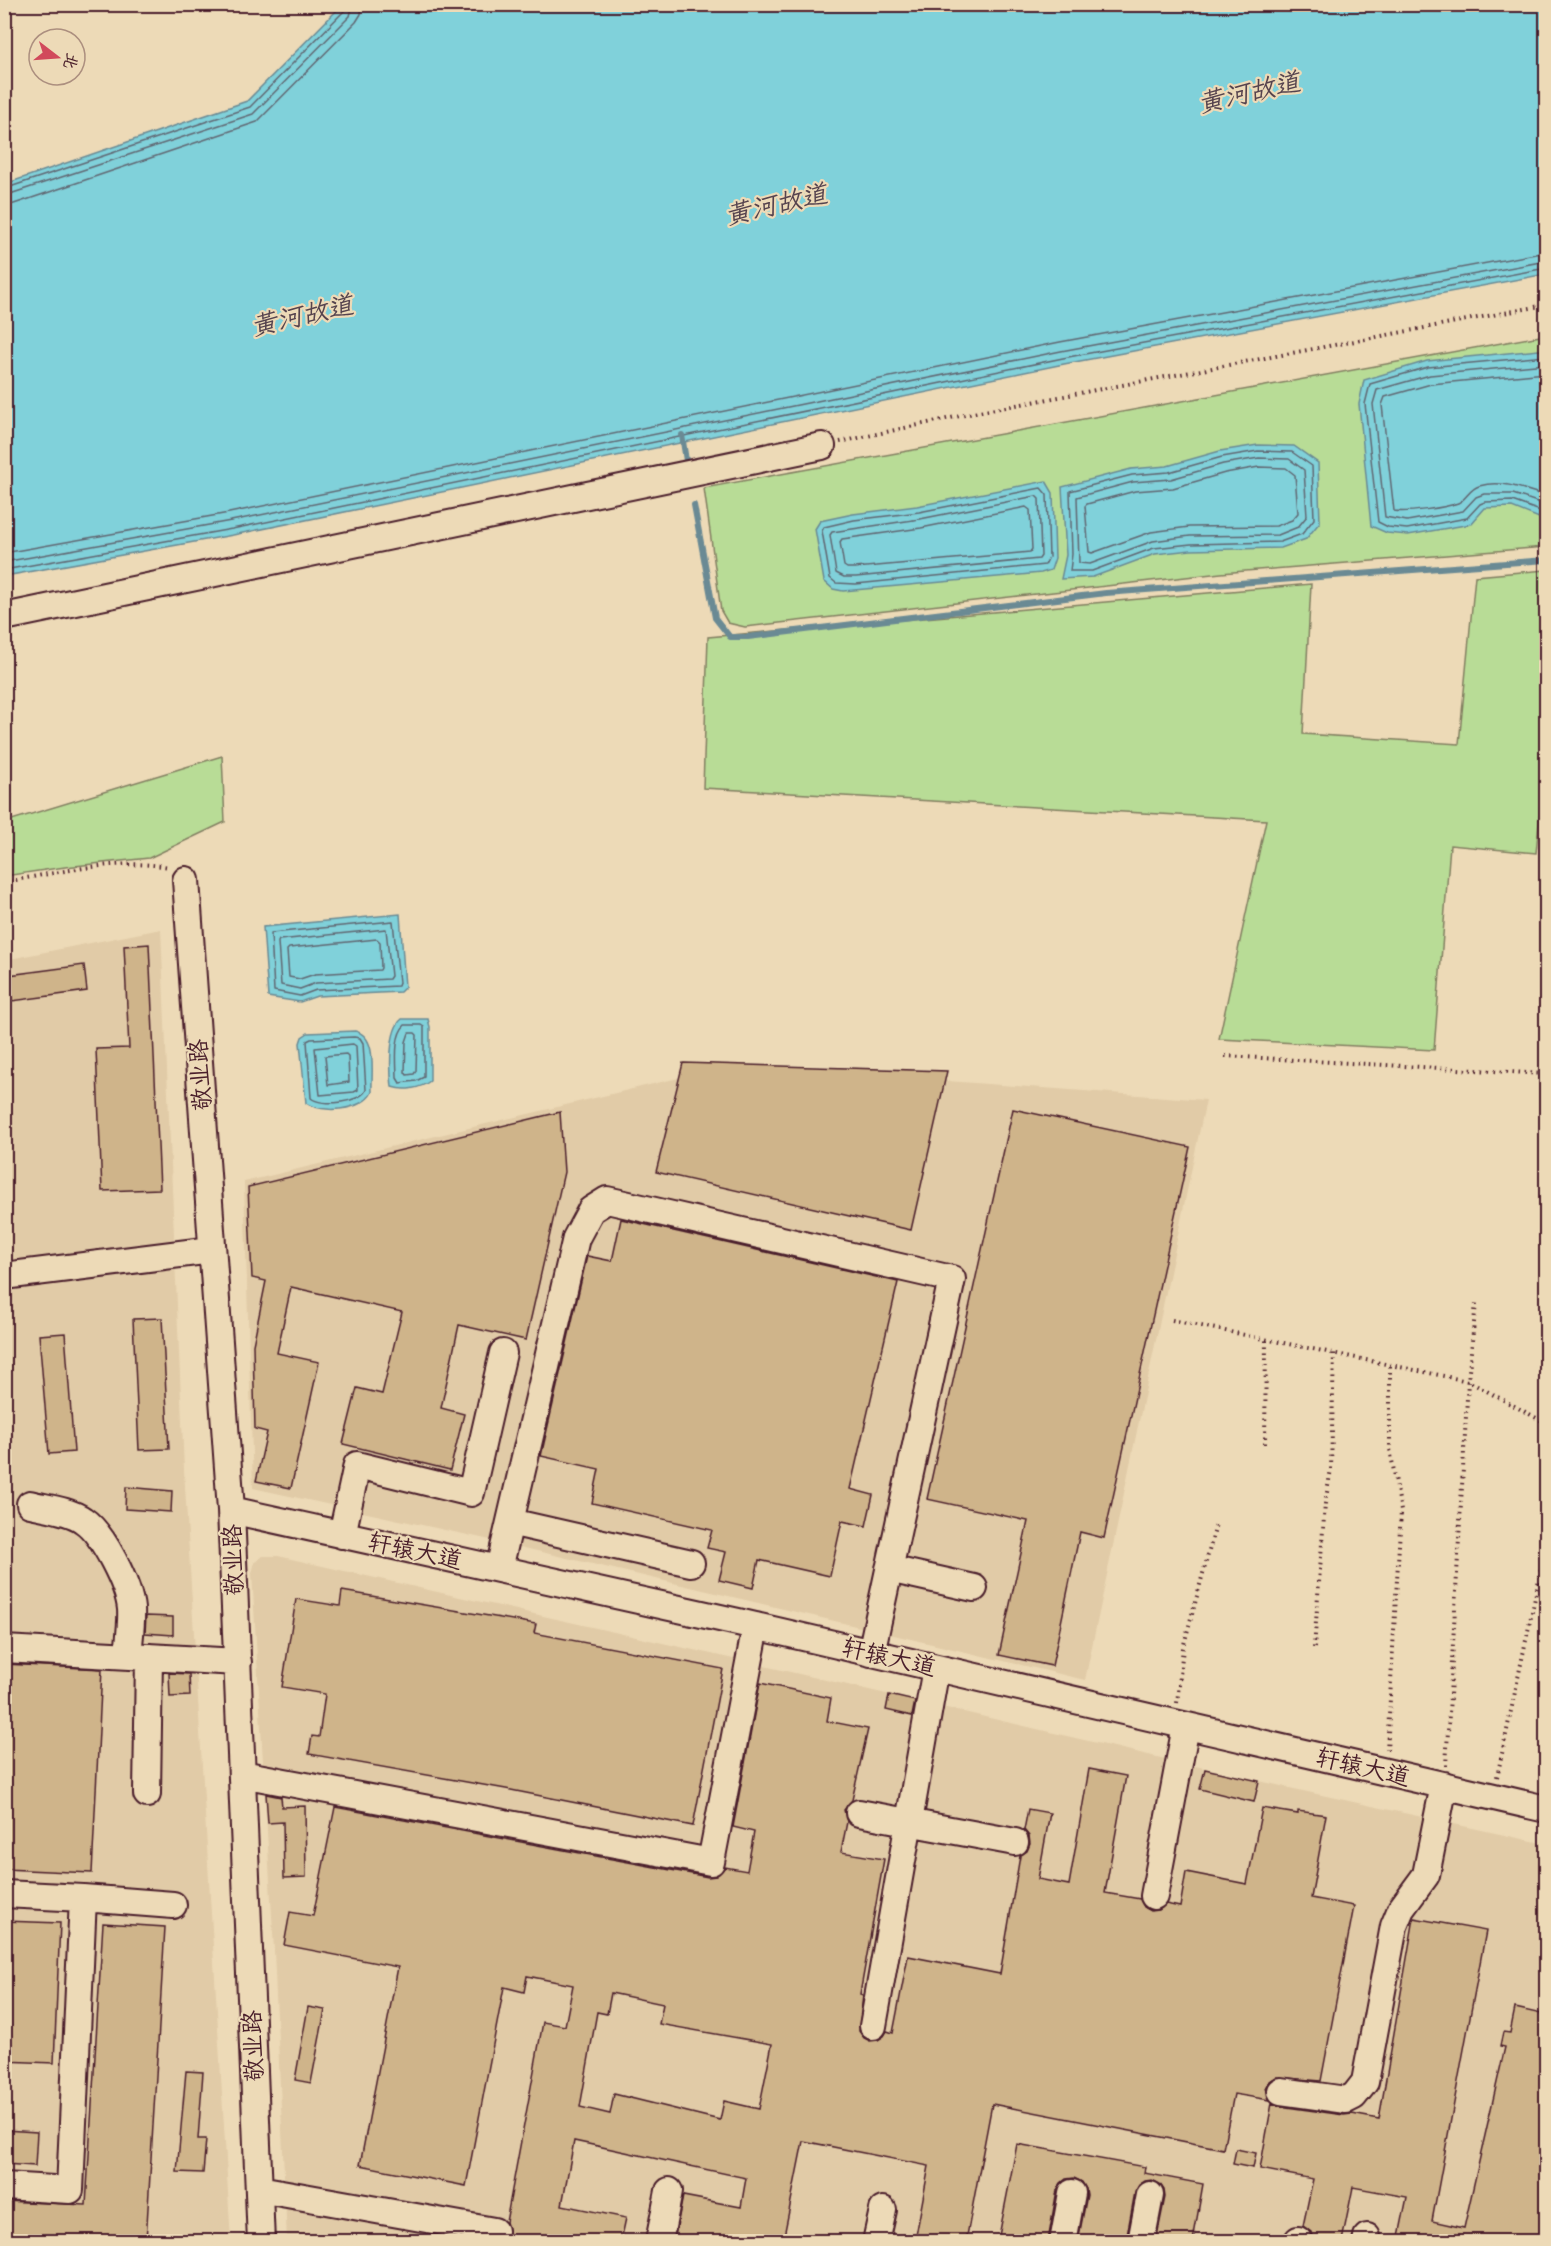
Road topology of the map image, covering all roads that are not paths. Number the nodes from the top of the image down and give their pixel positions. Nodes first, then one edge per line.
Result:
1 (822, 446) road end
2 (4, 617) edge
3 (186, 880) road end
4 (212, 1250) junction
5 (4, 1276) edge
6 (504, 1353) dead end
7 (30, 1504) dead end
8 (231, 1510) junction
9 (510, 1522) junction
10 (342, 1535) junction
11 (691, 1563) dead end
12 (499, 1569) junction
13 (889, 1569) junction
14 (974, 1588) dead end
15 (756, 1626) junction
16 (4, 1649) edge
17 (871, 1653) junction
18 (139, 1657) junction
19 (238, 1662) junction
20 (936, 1668) junction
21 (1180, 1724) junction
22 (242, 1774) junction
23 (1444, 1785) junction
24 (147, 1794) dead end
25 (1546, 1809) edge
26 (859, 1813) dead end
27 (909, 1822) junction
28 (1015, 1842) dead end
29 (4, 1894) edge
30 (1154, 1896) dead end
31 (83, 1898) junction
32 (173, 1905) dead end
33 (873, 2026) dead end
34 (1281, 2091) dead end
35 (4, 2186) edge
36 (259, 2189) junction
37 (669, 2191) dead end
38 (1072, 2193) dead end
39 (1150, 2195) dead end
40 (883, 2210) dead end
41 (494, 2231) dead end
42 (261, 2241) edge
43 (659, 2241) edge
44 (876, 2241) edge
45 (1063, 2241) edge
46 (1141, 2241) edge

1 - 2 street
3 - 4 street, 敬业路
4 - 5 street
4 - 8 street, 敬业路
6 - 10 street
7 - 18 street
8 - 10 street, 轩辕大道
8 - 19 street, 敬业路
9 - 11 street
9 - 12 street
9 - 13 street
10 - 12 street, 轩辕大道
12 - 15 street, 轩辕大道
13 - 14 street
13 - 17 street
15 - 17 street, 轩辕大道
15 - 22 street
16 - 18 street
17 - 20 street, 轩辕大道
18 - 19 street
18 - 24 street
19 - 22 street, 敬业路
20 - 21 street, 轩辕大道
20 - 27 street
21 - 23 street, 轩辕大道
21 - 30 street
22 - 36 street, 敬业路
23 - 25 street, 轩辕大道
23 - 34 street
26 - 27 street
27 - 28 street
27 - 33 street
29 - 31 street
31 - 32 street
31 - 35 street
36 - 41 street
36 - 42 street, 敬业路
37 - 43 street
38 - 45 street
39 - 46 street
40 - 44 street

